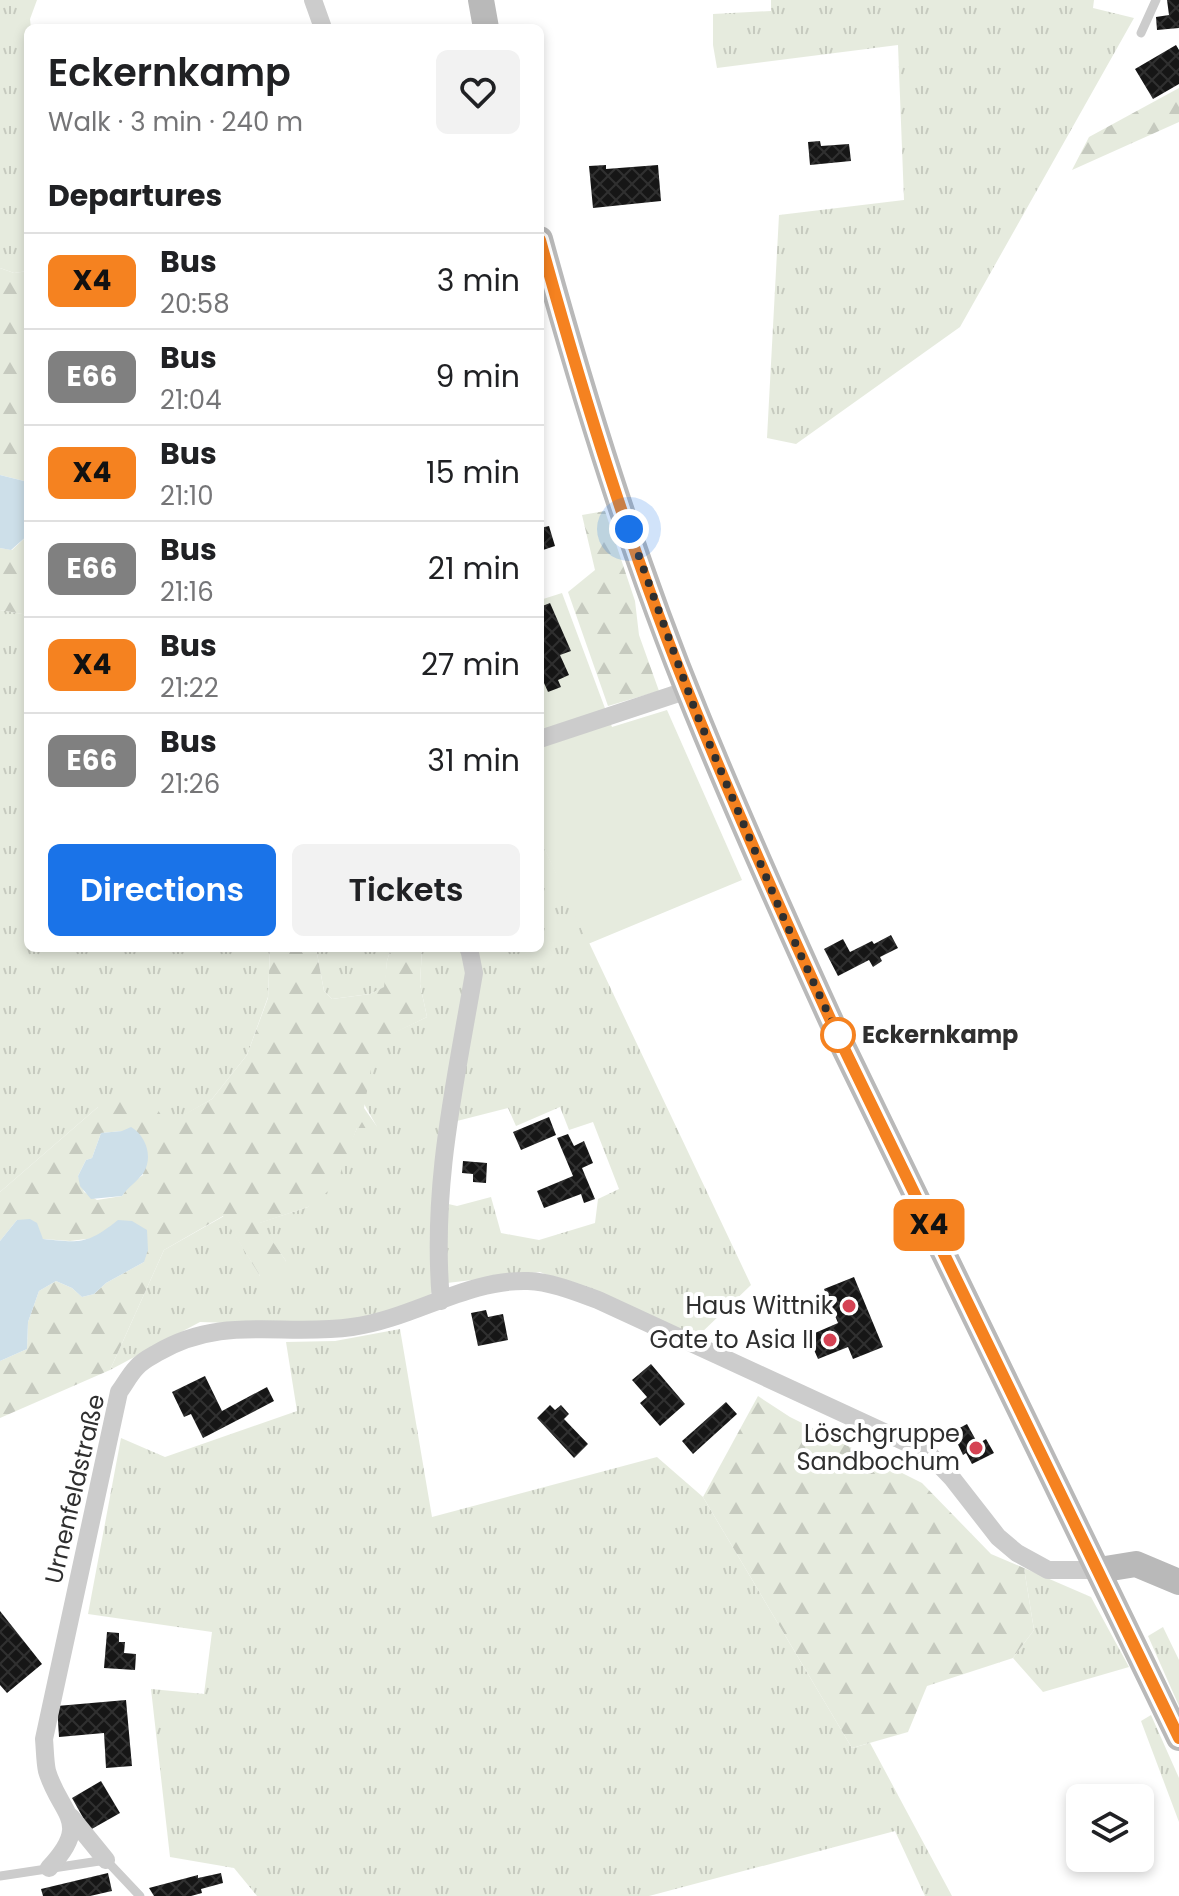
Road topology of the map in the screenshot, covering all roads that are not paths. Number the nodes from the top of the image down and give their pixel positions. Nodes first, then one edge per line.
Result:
1 (313, 0) edge
2 (481, 0) edge
3 (1156, 0) edge
4 (322, 24) edge
5 (485, 24) edge
6 (1141, 33) dead end
7 (544, 252) edge
8 (688, 690) junction
9 (544, 738) edge
10 (470, 952) edge
11 (441, 1301) junction
12 (1099, 1570) junction
13 (1179, 1582) edge
14 (1179, 1738) edge
15 (71, 1817) junction
16 (106, 1860) junction
17 (49, 1868) junction
18 (0, 1876) edge
19 (140, 1896) edge

1 - 4 street
2 - 5 main road
3 - 6 lane
7 - 8 main road
8 - 9 street
8 - 12 main road
10 - 11 street
11 - 12 street, Urnenfeldstraße
11 - 15 street, Urnenfeldstraße
12 - 13 main road
12 - 14 main road
15 - 16 street, Urnenfeldstraße
15 - 17 street
16 - 17 lane
16 - 19 lane, Urnenfeldstraße
17 - 18 lane

